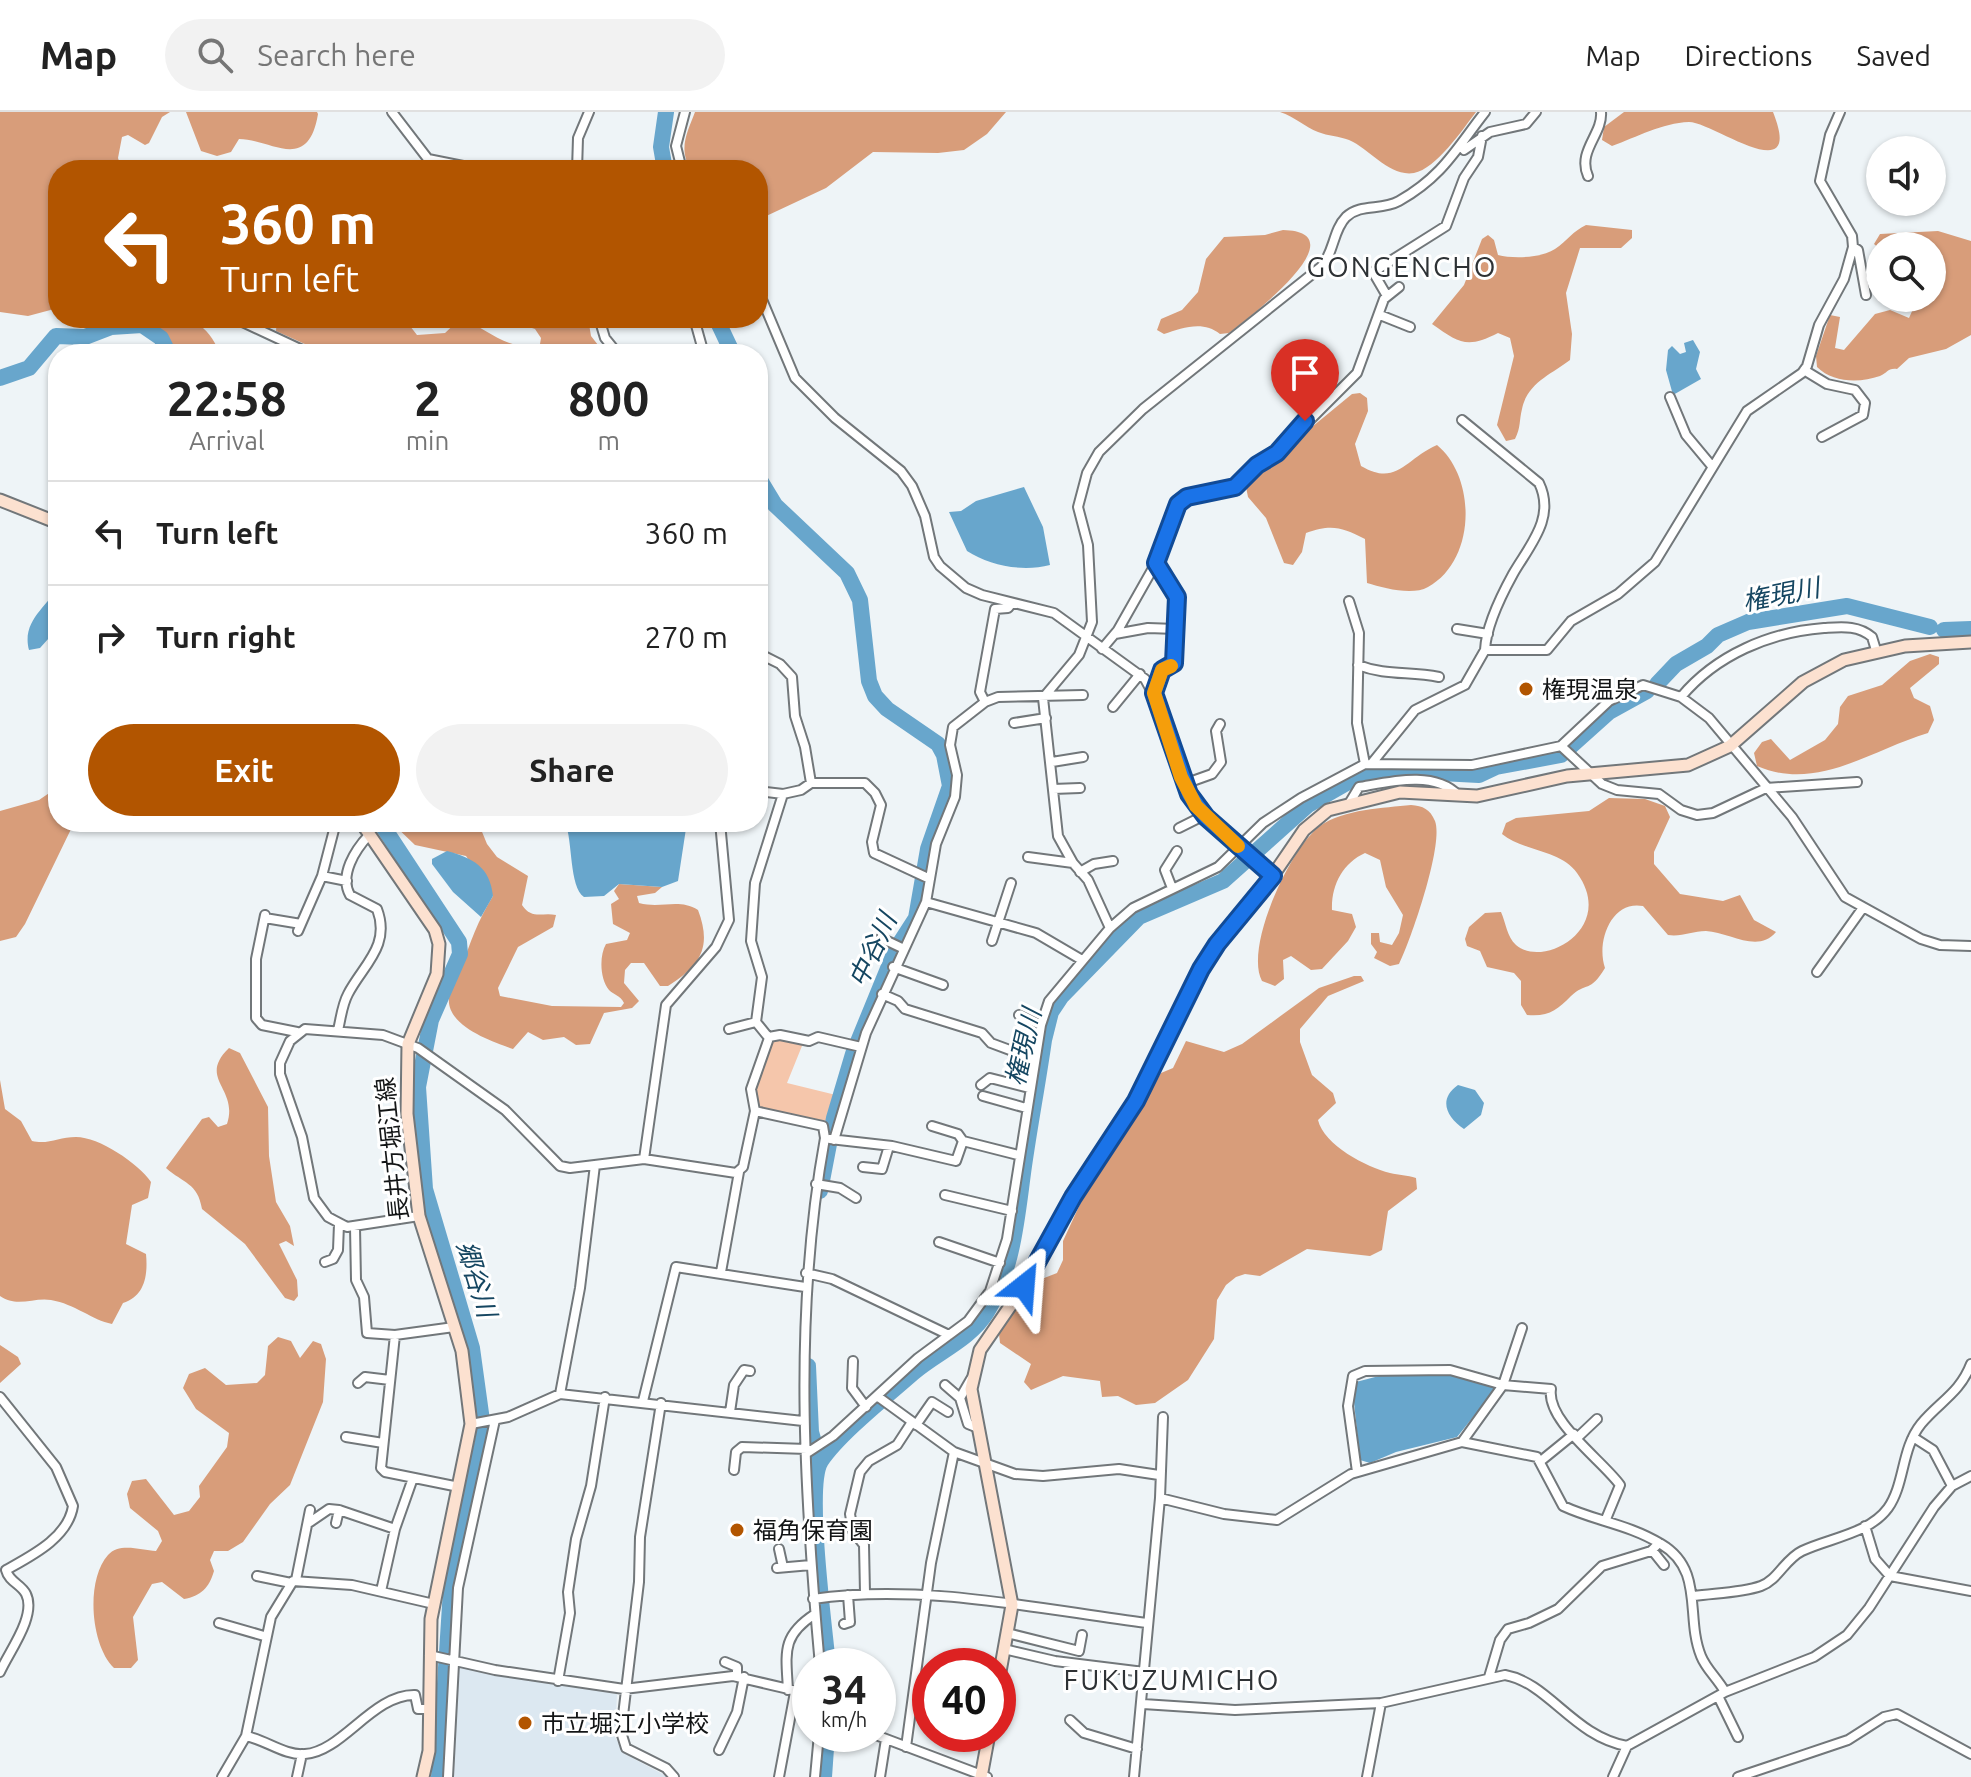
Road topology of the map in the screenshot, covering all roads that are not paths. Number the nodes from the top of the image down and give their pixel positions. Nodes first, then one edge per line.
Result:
1 (392, 112) edge
2 (589, 112) edge
3 (684, 112) edge
4 (1485, 112) edge
5 (1536, 112) edge
6 (1601, 112) edge
7 (1840, 112) edge
8 (1482, 136) junction
9 (1456, 155) junction
10 (433, 160) edge
11 (577, 160) edge
12 (680, 160) edge
13 (1588, 176) dead end
14 (1853, 247) junction
15 (1399, 287) dead end
16 (1866, 295) dead end
17 (1387, 296) junction
18 (768, 314) edge
19 (1380, 315) junction
20 (1410, 327) dead end
21 (255, 328) edge
22 (290, 344) edge
23 (1804, 370) junction
24 (1670, 397) dead end
25 (1462, 420) dead end
26 (1822, 437) dead end
27 (1711, 465) junction
28 (0, 500) edge
29 (48, 519) edge
30 (1156, 563) junction
31 (1349, 601) dead end
32 (1012, 603) junction
33 (1176, 629) junction
34 (1457, 629) dead end
35 (1115, 634) junction
36 (1488, 634) junction
37 (1087, 640) junction
38 (1971, 642) edge
39 (1102, 649) junction
40 (1485, 650) junction
41 (1876, 650) junction
42 (768, 658) edge
43 (1358, 665) junction
44 (1140, 674) junction
45 (1439, 677) dead end
46 (1154, 693) junction
47 (1083, 695) dead end
48 (1681, 697) junction
49 (1043, 698) junction
50 (985, 702) junction
51 (1113, 707) dead end
52 (1046, 718) junction
53 (1014, 723) dead end
54 (1220, 724) dead end
55 (1730, 746) junction
56 (1564, 750) junction
57 (1083, 757) dead end
58 (1052, 762) junction
59 (1369, 763) junction
60 (1412, 772) junction
61 (1587, 774) junction
62 (1857, 782) dead end
63 (811, 783) junction
64 (1184, 784) junction
65 (1080, 788) dead end
66 (1766, 788) junction
67 (1053, 789) junction
68 (768, 792) edge
69 (783, 794) junction
70 (1458, 795) junction
71 (1350, 802) junction
72 (1205, 815) junction
73 (1179, 828) dead end
74 (333, 832) edge
75 (367, 832) edge
76 (720, 832) edge
77 (369, 835) junction
78 (1241, 848) junction
79 (1173, 852) dead end
80 (1028, 857) dead end
81 (1113, 861) dead end
82 (1073, 863) junction
83 (1080, 872) junction
84 (322, 876) junction
85 (1273, 876) junction
86 (925, 878) junction
87 (347, 881) junction
88 (1011, 883) dead end
89 (1172, 888) junction
90 (926, 902) junction
91 (1862, 909) junction
92 (997, 923) junction
93 (1110, 928) junction
94 (881, 938) dead end
95 (992, 941) dead end
96 (1971, 946) edge
97 (902, 948) junction
98 (1082, 960) junction
99 (893, 967) junction
100 (1817, 972) dead end
101 (943, 985) dead end
102 (882, 994) junction
103 (1019, 1015) dead end
104 (756, 1022) junction
105 (1041, 1025) junction
106 (729, 1029) dead end
107 (338, 1030) junction
108 (297, 1032) junction
109 (769, 1037) junction
110 (413, 1046) junction
111 (857, 1046) junction
112 (1034, 1059) junction
113 (981, 1085) dead end
114 (1029, 1088) junction
115 (983, 1096) dead end
116 (1026, 1108) junction
117 (755, 1111) junction
118 (932, 1126) dead end
119 (830, 1139) junction
120 (963, 1141) junction
121 (889, 1146) junction
122 (1018, 1155) junction
123 (644, 1159) junction
124 (595, 1165) junction
125 (863, 1167) dead end
126 (739, 1172) junction
127 (820, 1184) junction
128 (945, 1195) dead end
129 (856, 1198) dead end
130 (1012, 1211) junction
131 (419, 1216) junction
132 (339, 1224) junction
133 (355, 1227) junction
134 (939, 1242) dead end
135 (325, 1262) dead end
136 (1000, 1263) junction
137 (721, 1272) junction
138 (809, 1274) junction
139 (805, 1287) junction
140 (454, 1327) junction
141 (1522, 1328) dead end
142 (395, 1335) junction
143 (949, 1335) junction
144 (853, 1361) dead end
145 (1971, 1364) edge
146 (750, 1371) dead end
147 (972, 1378) junction
148 (390, 1380) junction
149 (358, 1383) dead end
150 (945, 1385) dead end
151 (1503, 1385) junction
152 (560, 1394) junction
153 (877, 1396) junction
154 (0, 1397) edge
155 (605, 1397) junction
156 (960, 1398) junction
157 (643, 1401) junction
158 (661, 1403) junction
159 (866, 1407) junction
160 (730, 1412) junction
161 (948, 1412) dead end
162 (1163, 1417) dead end
163 (1597, 1419) dead end
164 (494, 1421) junction
165 (803, 1421) junction
166 (474, 1423) junction
167 (914, 1424) junction
168 (978, 1428) junction
169 (1576, 1436) junction
170 (346, 1437) dead end
171 (1913, 1437) junction
172 (1462, 1442) junction
173 (383, 1443) junction
174 (811, 1450) junction
175 (954, 1452) junction
176 (1542, 1460) junction
177 (984, 1463) junction
178 (734, 1470) dead end
179 (1357, 1472) junction
180 (1159, 1475) junction
181 (1971, 1476) edge
182 (413, 1478) junction
183 (1952, 1486) junction
184 (459, 1487) junction
185 (1160, 1498) junction
186 (310, 1510) dead end
187 (339, 1510) junction
188 (1606, 1519) junction
189 (336, 1523) dead end
190 (308, 1525) junction
191 (1865, 1526) junction
192 (395, 1529) junction
193 (1656, 1547) junction
194 (779, 1549) dead end
195 (811, 1565) junction
196 (1664, 1565) dead end
197 (257, 1576) dead end
198 (1890, 1576) junction
199 (294, 1582) junction
200 (381, 1591) junction
201 (1971, 1591) edge
202 (865, 1593) junction
203 (848, 1595) junction
204 (927, 1596) junction
205 (1694, 1596) junction
206 (815, 1599) junction
207 (434, 1604) junction
208 (1012, 1605) junction
209 (815, 1614) junction
210 (219, 1623) dead end
211 (1147, 1623) junction
212 (844, 1624) dead end
213 (1007, 1633) junction
214 (1082, 1635) dead end
215 (264, 1636) junction
216 (818, 1648) edge
217 (1004, 1648) edge
218 (1016, 1652) edge
219 (431, 1655) junction
220 (450, 1659) junction
221 (725, 1662) dead end
222 (0, 1672) edge
223 (1144, 1672) junction
224 (740, 1677) junction
225 (1489, 1677) junction
226 (558, 1681) junction
227 (624, 1689) junction
228 (791, 1691) junction
229 (1721, 1694) junction
230 (1381, 1703) junction
231 (1143, 1704) junction
232 (429, 1709) junction
233 (1070, 1720) dead end
234 (246, 1736) junction
235 (1738, 1737) dead end
236 (896, 1743) edge
237 (1627, 1746) junction
238 (906, 1747) junction
239 (1137, 1749) junction
240 (719, 1750) dead end
241 (817, 1752) edge
242 (884, 1752) edge
243 (986, 1752) edge
244 (302, 1754) junction
245 (1971, 1754) edge
246 (983, 1776) edge
247 (222, 1777) edge
248 (297, 1777) edge
249 (423, 1777) edge
250 (448, 1777) edge
251 (674, 1777) edge
252 (779, 1777) edge
253 (815, 1777) edge
254 (880, 1777) edge
255 (1134, 1777) edge
256 (1367, 1777) edge
257 (1613, 1777) edge
258 (1738, 1777) edge

1 - 10 street
2 - 11 street
3 - 12 street
4 - 9 street
5 - 8 street
6 - 13 street
7 - 14 street
8 - 9 street
8 - 17 street
9 - 37 street
14 - 16 street
14 - 23 street
15 - 17 street
17 - 19 street
18 - 32 street
19 - 20 street
19 - 30 street
21 - 22 street
23 - 26 street
23 - 27 street
24 - 27 street
25 - 36 street
27 - 40 street
28 - 29 street
30 - 33 street
30 - 35 street
31 - 43 street
32 - 37 street
32 - 50 street
33 - 35 street
33 - 46 street
34 - 36 street
35 - 39 street
36 - 40 street
37 - 39 street
37 - 49 street
38 - 41 street
39 - 44 street
40 - 59 street
41 - 48 street
41 - 55 street
42 - 63 street
43 - 45 street
43 - 59 street
44 - 46 street
44 - 51 street
46 - 64 street
47 - 49 street
48 - 55 street
48 - 56 street
49 - 50 street
49 - 52 street
50 - 86 street
52 - 53 street
52 - 58 street
54 - 64 street
55 - 61 street
55 - 66 street
56 - 60 street
56 - 61 street
57 - 58 street
58 - 67 street
59 - 60 street
59 - 78 street
60 - 70 street
60 - 71 street
61 - 66 street
61 - 70 street
62 - 66 street
63 - 69 street
63 - 86 street
64 - 72 street
65 - 67 street
66 - 91 street
67 - 82 street
68 - 69 street
69 - 104 street
70 - 71 street
71 - 85 street
72 - 73 street
72 - 78 street
74 - 84 street
75 - 77 street, 長井方堀江線
76 - 123 street
77 - 87 street
77 - 110 street, 長井方堀江線
78 - 85 street
78 - 89 street
79 - 89 street
80 - 82 street
81 - 83 street
82 - 83 street
83 - 93 street
84 - 87 street
84 - 108 street
85 - 147 street
86 - 90 street
87 - 107 street
88 - 92 street
89 - 93 street
90 - 92 street
90 - 97 street
91 - 96 street
91 - 100 street
92 - 95 street
92 - 98 street
93 - 98 street
94 - 97 street
97 - 99 street
98 - 105 street
99 - 101 street
99 - 102 street
102 - 111 street
102 - 112 street
103 - 105 street
104 - 106 street
104 - 109 street
105 - 112 street
107 - 108 street
107 - 110 street
108 - 132 street
109 - 111 street
109 - 117 street
110 - 124 street
110 - 131 street, 長井方堀江線
111 - 119 street
112 - 114 street
113 - 114 street
114 - 116 street
115 - 116 street
116 - 122 street
117 - 119 street
117 - 126 street
118 - 120 street
119 - 121 street
119 - 127 street
120 - 121 street
120 - 122 street
121 - 125 street
122 - 130 street
123 - 124 street
123 - 126 street
124 - 152 street
126 - 137 street
127 - 129 street
127 - 138 street
128 - 130 street
130 - 136 street
131 - 133 street
131 - 140 street, 長井方堀江線
132 - 133 street
132 - 135 street
133 - 142 street
134 - 136 street
136 - 143 street
137 - 139 street
137 - 157 street
138 - 139 street
138 - 143 street
139 - 165 street
140 - 142 street
140 - 166 street, 長井方堀江線
141 - 151 street
142 - 148 street
143 - 153 street
144 - 159 street
145 - 171 street
146 - 160 street
147 - 156 street
147 - 168 street
148 - 149 street
148 - 173 street
150 - 156 street
151 - 169 street
151 - 172 street
151 - 179 street
152 - 155 street
152 - 164 street
153 - 159 street
153 - 167 street
154 - 222 street
155 - 157 street
155 - 226 street
156 - 168 street
157 - 158 street
158 - 160 street
158 - 227 street
159 - 174 street
160 - 165 street
161 - 167 street
162 - 180 street
163 - 169 street
164 - 166 street
164 - 220 street
165 - 174 street
166 - 184 street, 長井方堀江線
167 - 175 street
167 - 202 street
168 - 177 street
169 - 176 street
169 - 188 street
170 - 173 street
171 - 183 street
171 - 191 street
172 - 176 street
172 - 179 street
173 - 182 street
174 - 178 street
174 - 195 street
175 - 177 street
175 - 204 street
176 - 188 street
177 - 180 street
177 - 208 street
179 - 185 street
180 - 185 street
181 - 183 street
182 - 184 street
182 - 192 street
183 - 198 street
184 - 207 street, 長井方堀江線
185 - 211 street
186 - 190 street
187 - 189 street
187 - 190 street
187 - 192 street
188 - 193 street
190 - 199 street
191 - 198 street
191 - 205 street
192 - 200 street
193 - 196 street
193 - 205 street
193 - 225 street
194 - 195 street
195 - 206 street
197 - 199 street
198 - 201 street
198 - 229 street
199 - 200 street
199 - 215 street
200 - 207 street
202 - 203 street
202 - 204 street
203 - 206 street
203 - 212 street
204 - 208 street
204 - 238 street
205 - 229 street
206 - 209 street
207 - 219 street, 長井方堀江線
208 - 211 street
208 - 213 street
209 - 216 street
209 - 228 street
210 - 215 street
211 - 223 street
213 - 214 street
213 - 217 street
215 - 234 street
218 - 223 street
219 - 220 street
219 - 232 street, 長井方堀江線
220 - 226 street
220 - 250 street
221 - 224 street
223 - 231 street
224 - 227 street
224 - 228 street
224 - 240 street
225 - 230 street
225 - 237 street
226 - 227 street
227 - 251 street
228 - 252 street
229 - 235 street
229 - 237 street
230 - 231 street
230 - 256 street
231 - 239 street
232 - 244 street
232 - 249 street, 長井方堀江線
233 - 239 street
234 - 244 street
234 - 247 street
236 - 238 street
237 - 257 street
238 - 246 street
239 - 255 street
241 - 253 street
242 - 254 street
243 - 246 street
244 - 248 street
245 - 258 street

